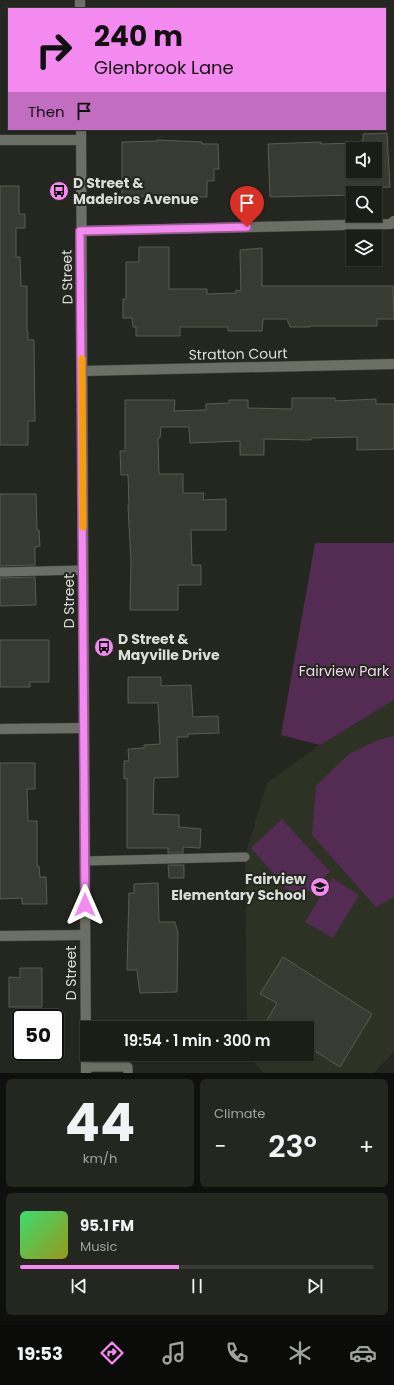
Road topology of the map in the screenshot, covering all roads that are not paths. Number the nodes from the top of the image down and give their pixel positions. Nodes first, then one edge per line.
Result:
1 (80, 130) edge
2 (0, 140) edge
3 (80, 140) junction
4 (394, 221) edge
5 (80, 231) junction
6 (394, 364) edge
7 (82, 371) junction
8 (83, 570) junction
9 (0, 572) edge
10 (84, 728) junction
11 (0, 729) edge
12 (245, 857) dead end
13 (85, 861) junction
14 (85, 935) junction
15 (0, 936) edge
16 (86, 1070) edge
17 (128, 1073) edge

1 - 3 main road, D Street
2 - 3 main road
3 - 5 main road, D Street
4 - 5 main road
5 - 7 main road, D Street
6 - 7 main road, Stratton Court
7 - 8 main road, D Street
8 - 9 lane
8 - 10 main road, D Street
10 - 11 main road
10 - 13 main road, D Street
12 - 13 lane
13 - 14 main road, D Street
14 - 15 main road
14 - 16 main road, D Street
16 - 17 lane

